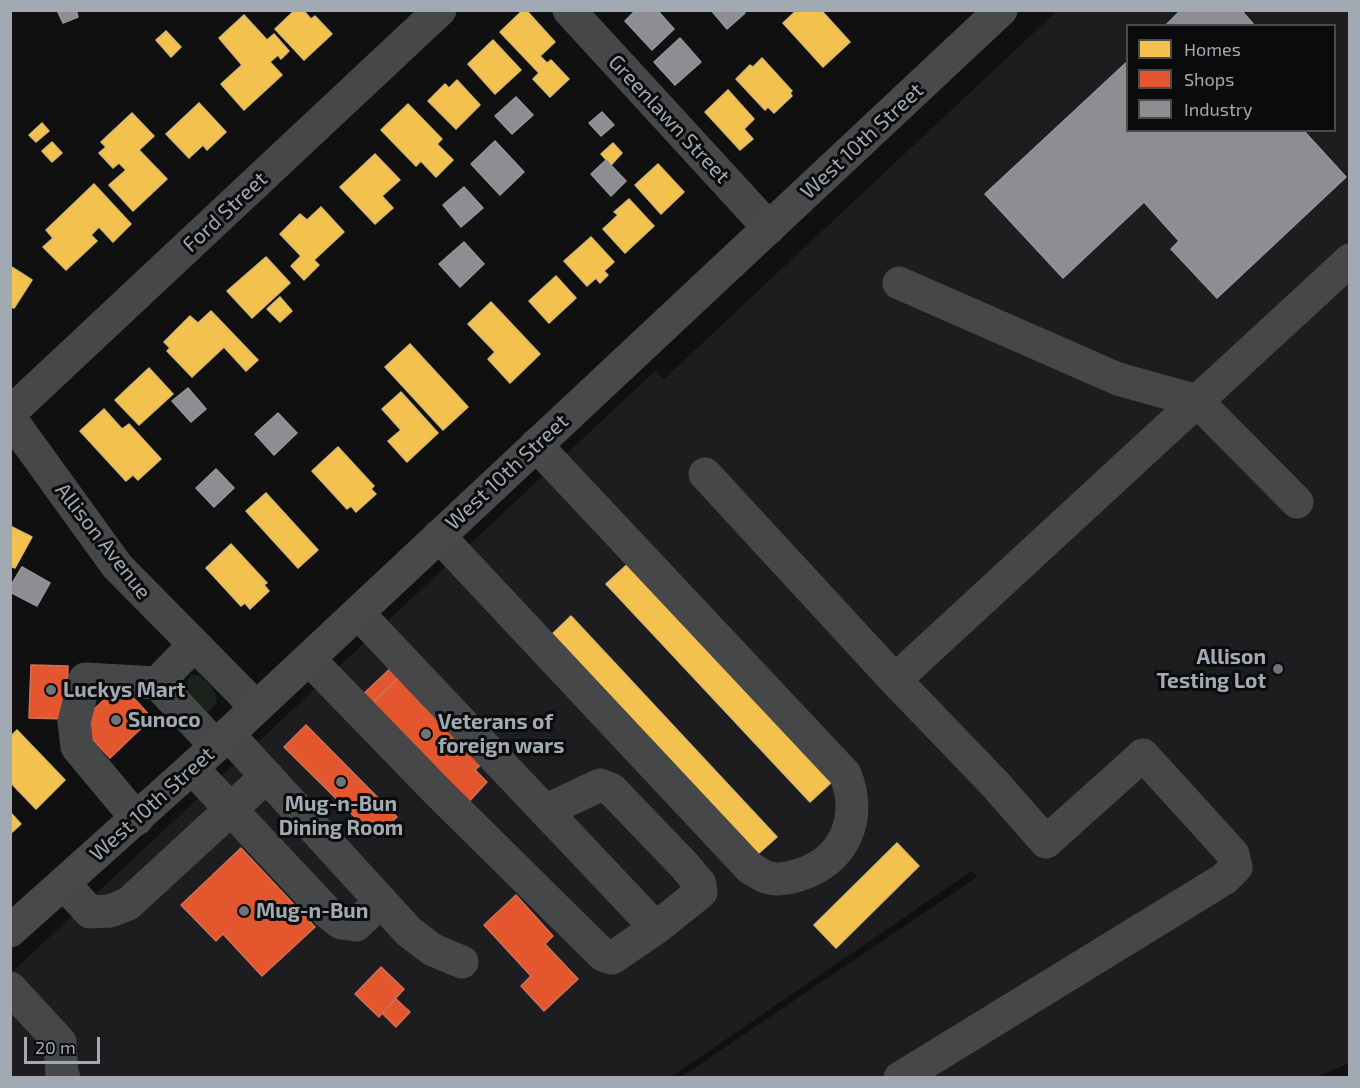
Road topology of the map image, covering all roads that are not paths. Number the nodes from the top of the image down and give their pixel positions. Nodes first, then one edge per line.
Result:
1 (440, 10) edge
2 (569, 10) edge
3 (1002, 10) edge
4 (769, 228) junction
5 (1350, 261) edge
6 (898, 283) dead end
7 (1197, 401) junction
8 (10, 413) edge
9 (10, 418) edge
10 (536, 445) junction
11 (705, 474) dead end
12 (1297, 502) dead end
13 (439, 536) junction
14 (358, 613) junction
15 (194, 645) junction
16 (309, 659) junction
17 (896, 680) junction
18 (157, 683) junction
19 (256, 707) junction
20 (222, 740) junction
21 (192, 768) junction
22 (267, 776) junction
23 (231, 809) junction
24 (545, 811) junction
25 (137, 819) junction
26 (64, 884) junction
27 (381, 901) junction
28 (656, 928) junction
29 (10, 931) edge
30 (462, 962) dead end
31 (10, 988) edge
32 (64, 1077) edge
33 (900, 1077) edge

1 - 8 street, Ford Street
2 - 4 street, Greenlawn Street
3 - 4 main road, West 10th Street
4 - 10 main road, West 10th Street
5 - 7 street
6 - 7 street
7 - 12 street
7 - 17 street
9 - 15 street, Allison Avenue
10 - 13 main road, West 10th Street
10 - 13 street
11 - 17 street
13 - 14 main road, West 10th Street
14 - 16 main road, West 10th Street
14 - 24 street
15 - 18 street
15 - 19 street, Allison Avenue
16 - 19 main road, West 10th Street
16 - 28 street
17 - 33 street
18 - 20 street
18 - 25 street
19 - 20 main road, West 10th Street
20 - 21 main road, West 10th Street
20 - 22 street
21 - 23 street
21 - 25 main road, West 10th Street
22 - 23 street
22 - 27 street
23 - 26 street
23 - 27 street
24 - 28 street
24 - 28 street
25 - 26 main road, West 10th Street
26 - 29 main road, West 10th Street
27 - 30 street
31 - 32 street

